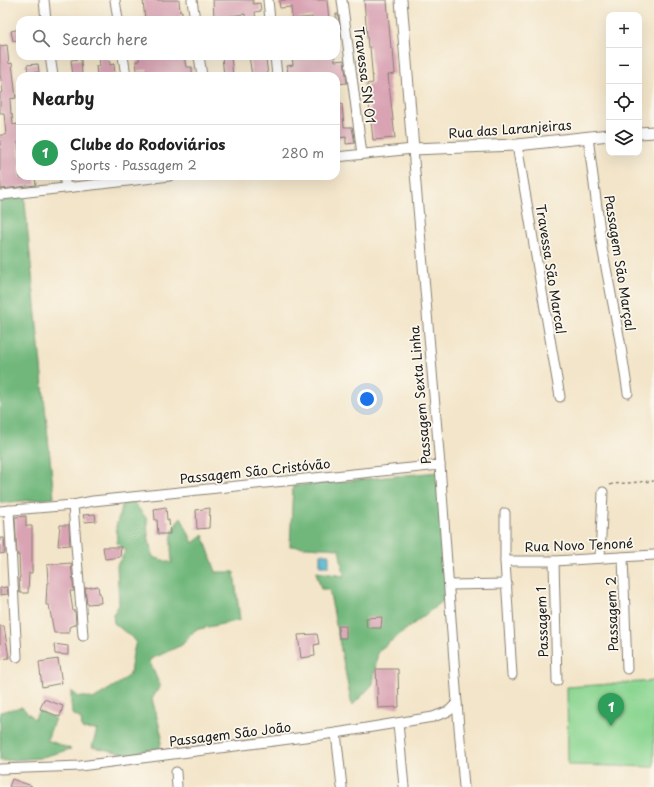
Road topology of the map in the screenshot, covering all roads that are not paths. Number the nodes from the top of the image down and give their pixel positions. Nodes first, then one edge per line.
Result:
1 (44, 0) edge
2 (115, 0) edge
3 (192, 0) edge
4 (268, 0) edge
5 (342, 0) edge
6 (401, 0) edge
7 (46, 16) edge
8 (117, 16) edge
9 (194, 16) edge
10 (270, 16) edge
11 (51, 60) edge
12 (124, 60) edge
13 (200, 60) edge
14 (275, 60) edge
15 (52, 72) edge
16 (125, 72) edge
17 (201, 72) edge
18 (277, 72) edge
19 (642, 133) edge
20 (654, 134) edge
21 (606, 135) edge
22 (588, 137) junction
23 (517, 145) junction
24 (413, 149) junction
25 (362, 154) junction
26 (340, 157) edge
27 (65, 180) edge
28 (123, 180) edge
29 (66, 187) junction
30 (0, 195) edge
31 (628, 394) dead end
32 (560, 397) dead end
33 (440, 465) junction
34 (603, 492) road end
35 (73, 505) junction
36 (4, 511) edge
37 (505, 513) dead end
38 (654, 555) edge
39 (622, 557) junction
40 (600, 558) junction
41 (505, 561) junction
42 (554, 562) junction
43 (507, 584) junction
44 (449, 585) junction
45 (83, 636) dead end
46 (17, 657) dead end
47 (627, 669) dead end
48 (512, 674) dead end
49 (557, 681) dead end
50 (457, 703) junction
51 (398, 723) junction
52 (336, 734) junction
53 (0, 770) edge
54 (176, 772) dead end
55 (177, 787) edge
56 (342, 787) edge
57 (404, 787) edge
58 (464, 787) edge

1 - 7 street
2 - 8 street
3 - 9 street
4 - 10 street
5 - 25 street, Travessa SN 01
6 - 24 street, Passagem Sexta Linha
11 - 15 street
12 - 16 street
13 - 17 street
14 - 18 street
19 - 20 street
21 - 22 street, Rua das Laranjeiras
22 - 23 street, Rua das Laranjeiras
22 - 31 street, Passagem São Marçal
23 - 24 street, Rua das Laranjeiras
23 - 32 street, Travessa São Marcal
24 - 25 street
24 - 33 street, Passagem Sexta Linha
25 - 26 street
27 - 29 street
28 - 29 street
29 - 30 street
33 - 35 street, Passagem São Cristóvão
33 - 44 street, Passagem Sexta Linha
34 - 40 street
35 - 36 street, Passagem São Cristóvão
35 - 45 street
36 - 46 street
37 - 41 street
38 - 39 street, Rua Novo Tenoné
39 - 40 street, Rua Novo Tenoné
39 - 47 street, Passagem 2
40 - 42 street, Rua Novo Tenoné
41 - 42 street, Rua Novo Tenoné
41 - 43 street
42 - 49 street, Passagem 1
43 - 44 street
43 - 48 street
44 - 50 street, Passagem Sexta Linha
50 - 51 street, Passagem São João
50 - 58 street, Passagem Sexta Linha
51 - 52 street, Passagem São João
51 - 57 street
52 - 53 street, Passagem São João
52 - 56 street
54 - 55 street

